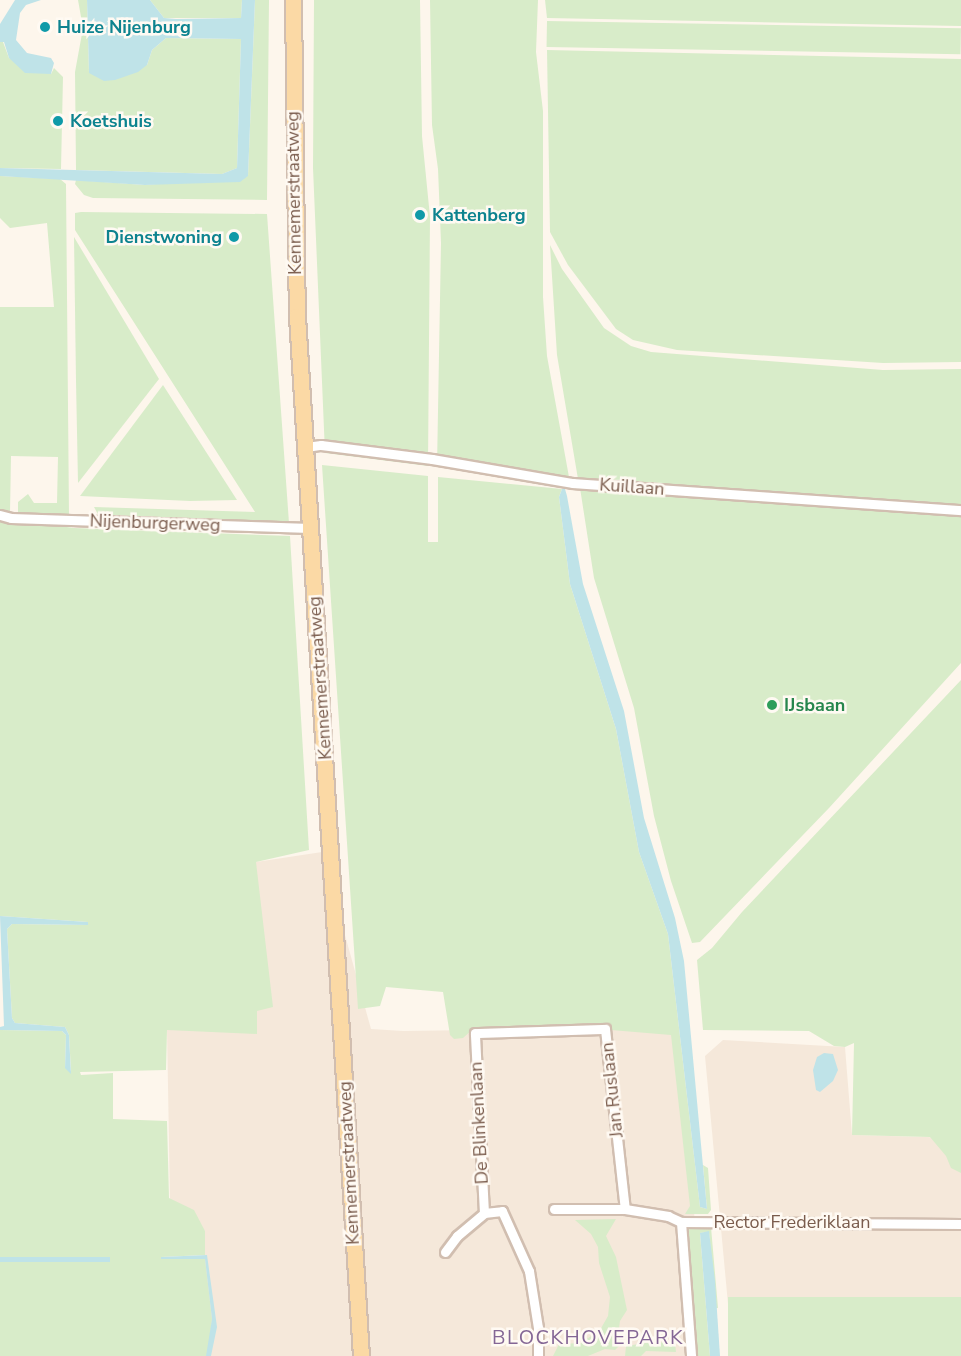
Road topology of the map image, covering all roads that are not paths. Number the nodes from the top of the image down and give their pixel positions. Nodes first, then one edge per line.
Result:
1 (293, 0) edge
2 (314, 446) junction
3 (961, 510) edge
4 (0, 515) edge
5 (310, 528) junction
6 (475, 1033) joint
7 (554, 1209) dead end
8 (625, 1209) junction
9 (484, 1212) junction
10 (681, 1222) junction
11 (961, 1224) edge
12 (445, 1252) dead end
13 (361, 1356) edge
14 (538, 1356) edge
15 (691, 1356) edge

1 - 2 main road, Kennemerstraatweg
2 - 3 street, Kuillaan
2 - 5 main road, Kennemerstraatweg
4 - 5 street, Nijenburgerweg
5 - 13 main road, Kennemerstraatweg
6 - 8 street, Jan Ruslaan
6 - 9 street, De Blinkenlaan
7 - 8 street, Rector Frederiklaan
8 - 10 street, Rector Frederiklaan
9 - 12 street
9 - 14 street
10 - 11 street, Rector Frederiklaan
10 - 15 street

